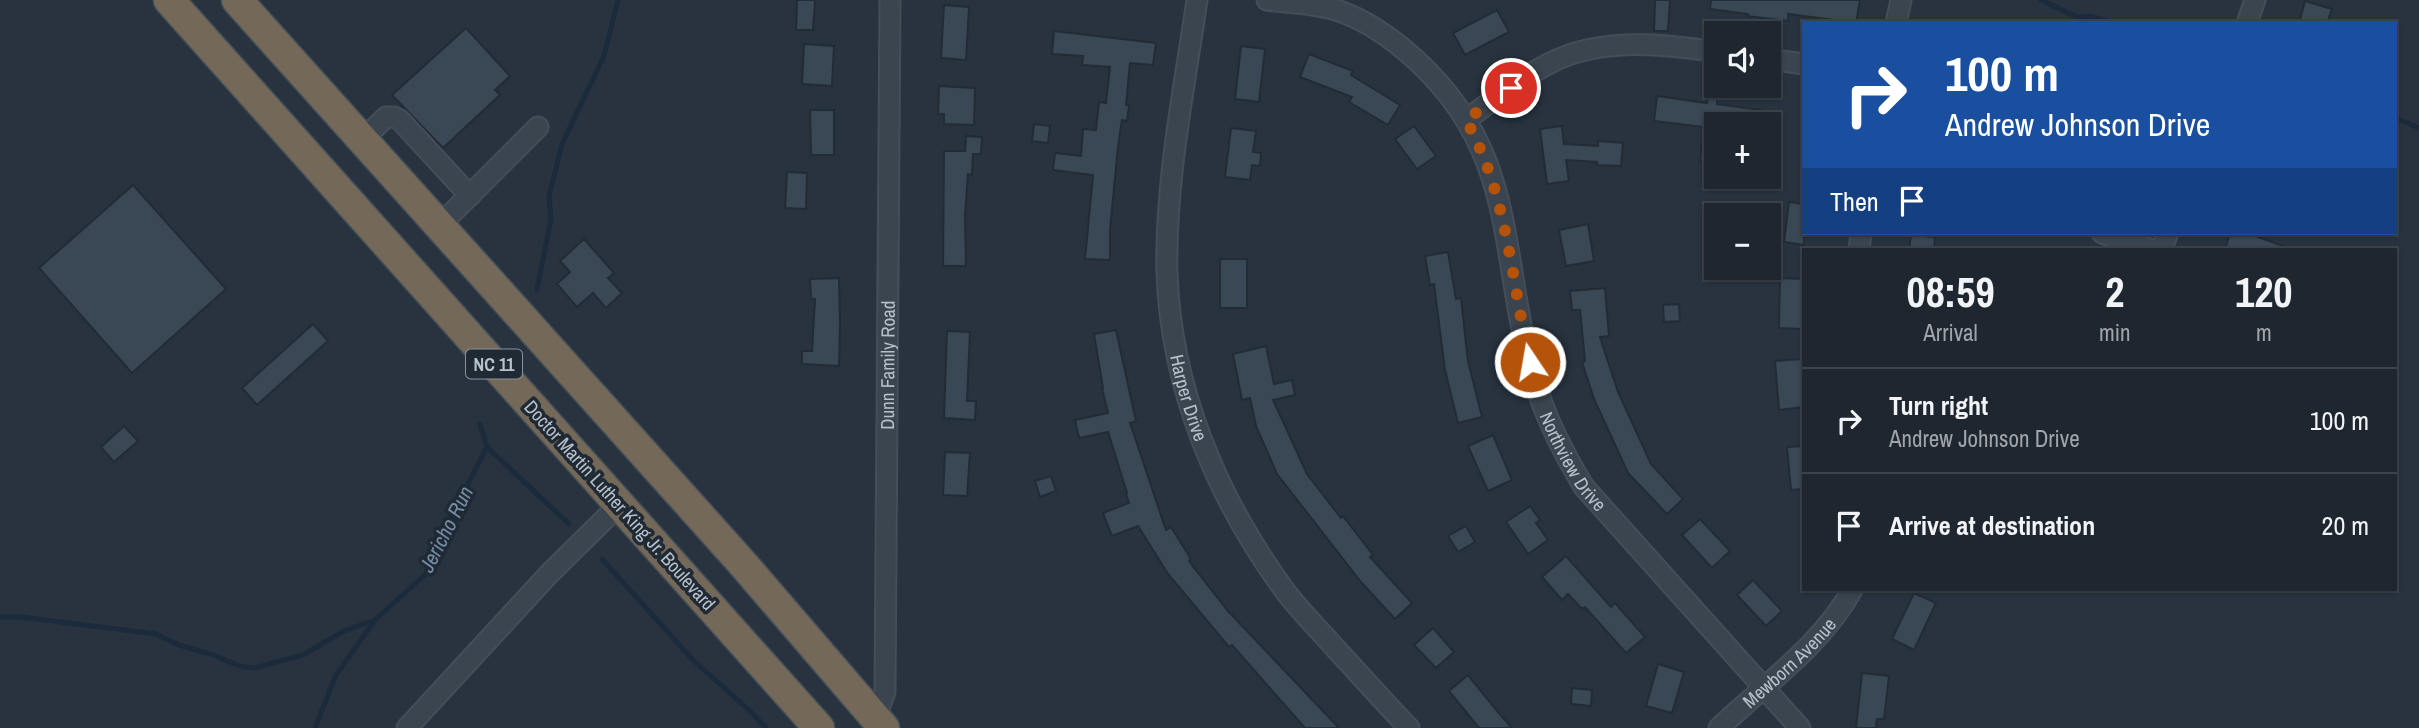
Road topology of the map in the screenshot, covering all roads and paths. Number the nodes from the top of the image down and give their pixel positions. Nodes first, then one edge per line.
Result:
1 (169, 0) edge
2 (237, 0) edge
3 (890, 0) edge
4 (1197, 0) edge
5 (1267, 0) edge
6 (1900, 0) edge
7 (2255, 0) edge
8 (1896, 21) edge
9 (2248, 21) edge
10 (1704, 51) edge
11 (1781, 61) edge
12 (1802, 64) edge
13 (1466, 120) junction
14 (538, 127) dead end
15 (362, 140) junction
16 (470, 196) junction
17 (439, 226) junction
18 (2108, 235) edge
19 (2146, 248) edge
20 (619, 505) junction
21 (1851, 591) edge
22 (1762, 687) junction
23 (877, 725) edge
24 (407, 728) edge
25 (819, 728) edge
26 (1409, 728) edge
27 (1719, 728) edge
28 (1800, 728) edge

1 - 20 highway, Doctor Martin Luther King Jr. Boulevard / NC 11
2 - 15 highway, NC 11
3 - 23 street, Dunn Family Road
4 - 26 street, Harper Drive
5 - 13 street, Northview Drive
6 - 8 street
7 - 9 street
10 - 13 street
11 - 12 street
13 - 22 street, Northview Drive
14 - 16 street
15 - 16 street
15 - 17 highway, NC 11
16 - 17 street
17 - 23 highway, NC 11
18 - 19 street
20 - 24 street
20 - 25 highway, Doctor Martin Luther King Jr. Boulevard / NC 11
21 - 22 street, Mewborn Avenue
22 - 27 street, Mewborn Avenue
22 - 28 street, Northview Drive

